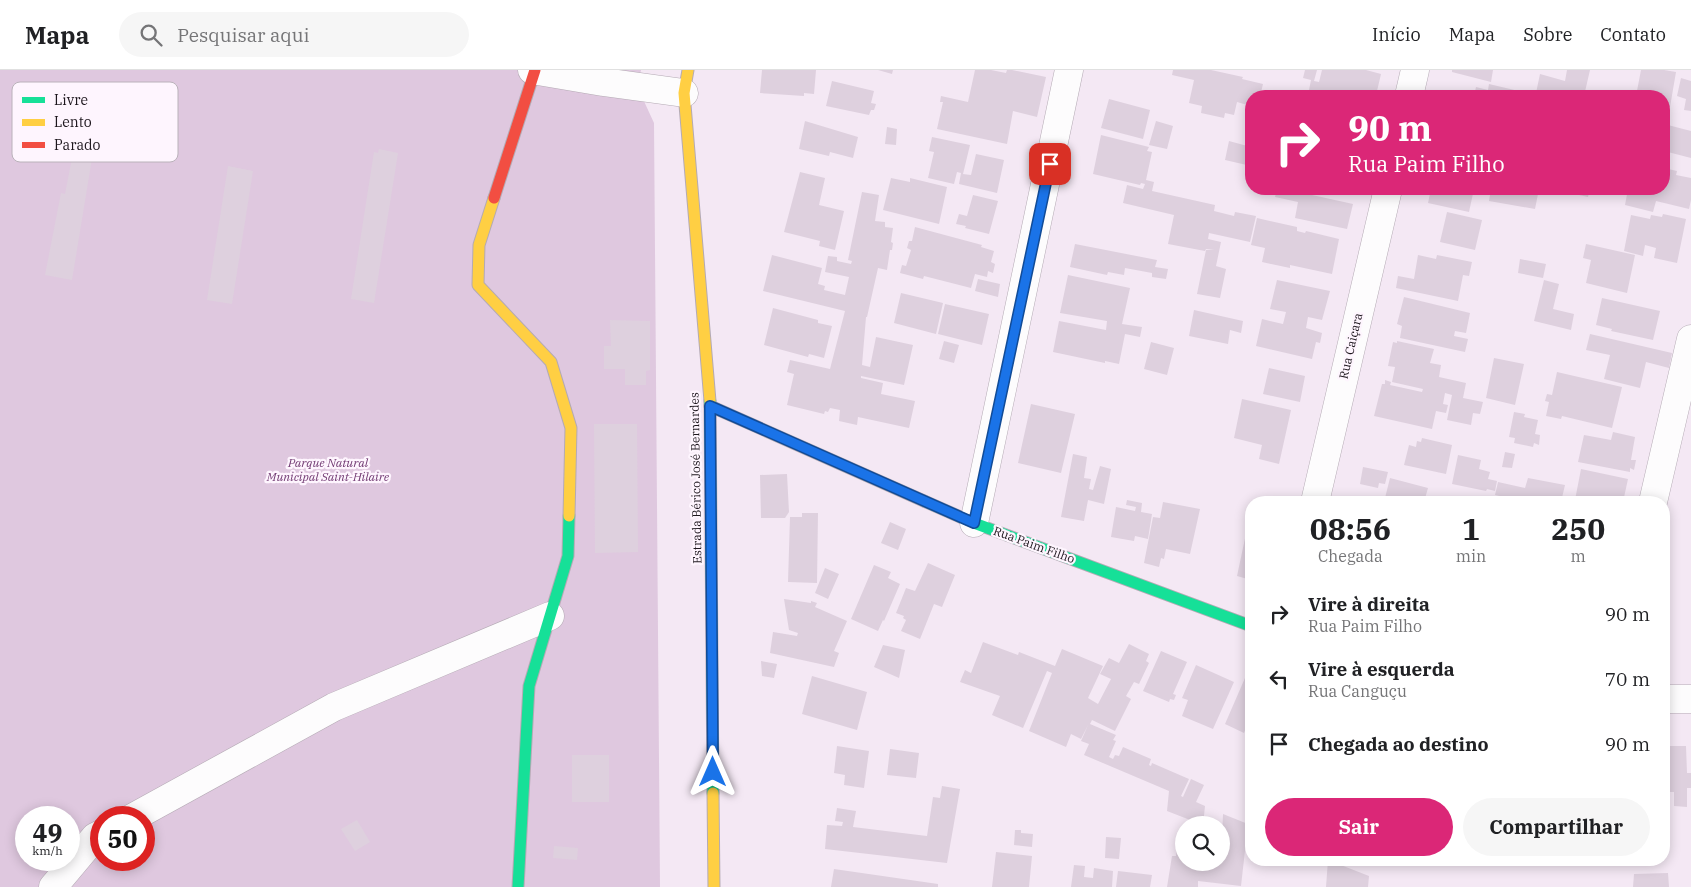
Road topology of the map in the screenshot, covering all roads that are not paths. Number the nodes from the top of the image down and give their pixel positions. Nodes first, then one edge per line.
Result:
1 (534, 70) edge
2 (1070, 70) edge
3 (1415, 70) edge
4 (686, 81) edge
5 (1410, 90) edge
6 (1387, 195) edge
7 (1691, 339) edge
8 (710, 406) junction
9 (1316, 496) edge
10 (1654, 496) edge
11 (974, 523) junction
12 (550, 616) junction
13 (1245, 624) edge
14 (1670, 699) edge
15 (1691, 699) edge
16 (154, 806) edge
17 (90, 843) edge
18 (53, 887) edge
19 (518, 887) edge
20 (714, 887) edge

1 - 4 street
1 - 12 street
2 - 11 street
3 - 5 street
4 - 8 street, Estrada Bérico José Bernardes
6 - 9 street, Rua Caiçara
7 - 10 street
8 - 11 street, Rua Paim Filho
8 - 20 street, Estrada Bérico José Bernardes
11 - 13 street, Rua Paim Filho
12 - 16 street
12 - 19 street
14 - 15 street
17 - 18 street

